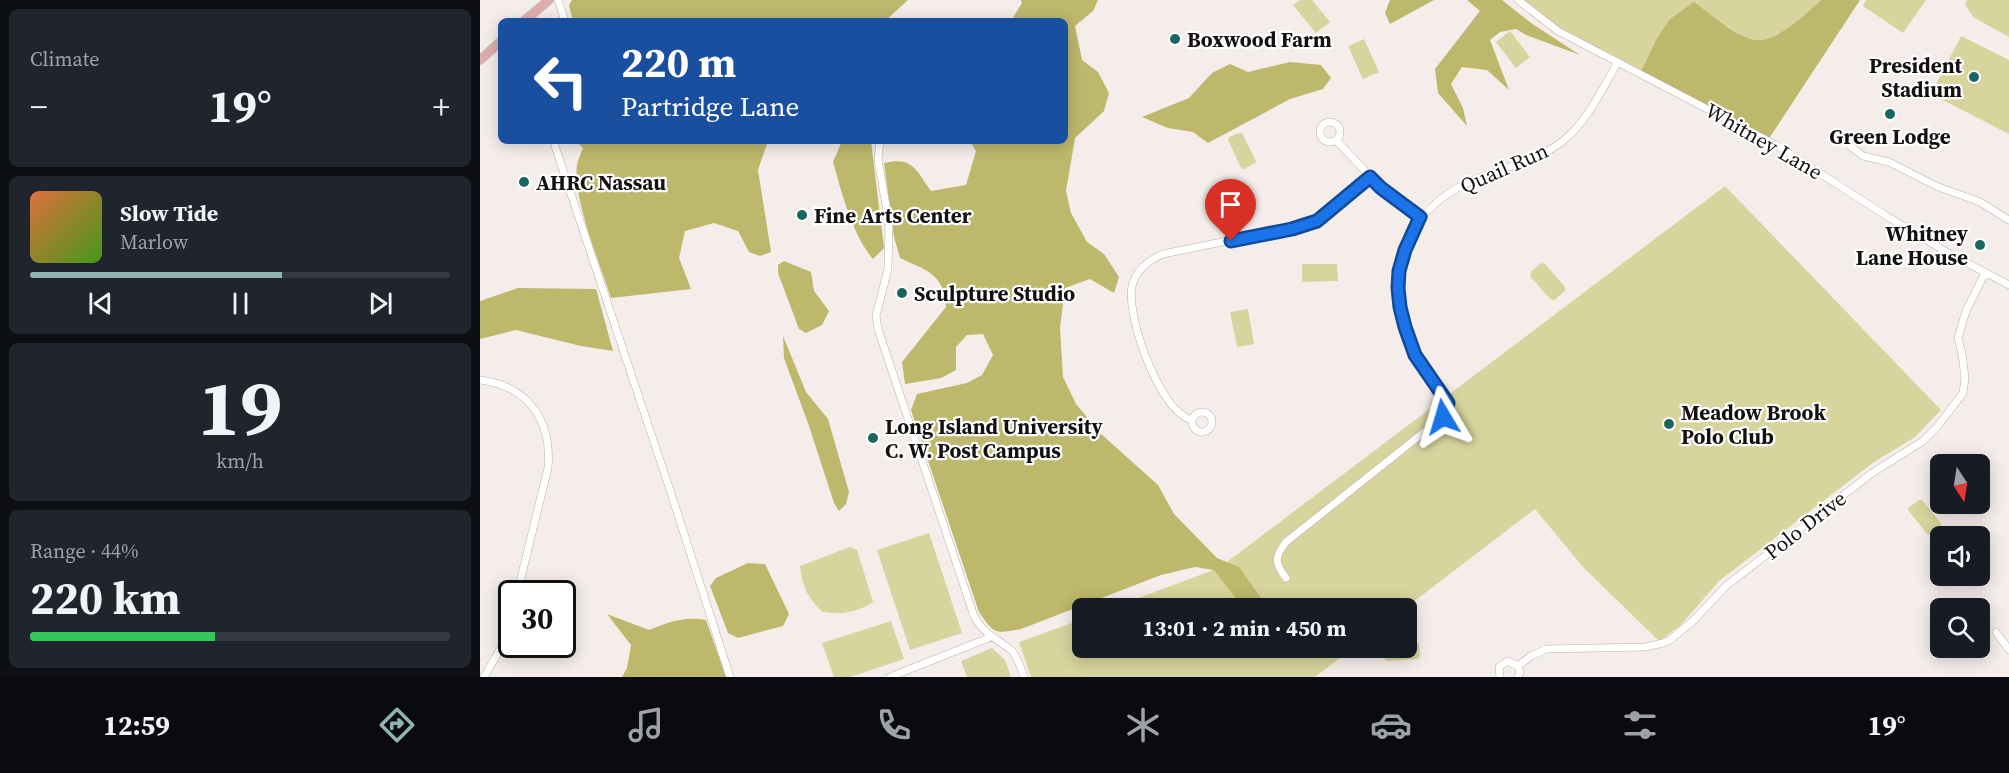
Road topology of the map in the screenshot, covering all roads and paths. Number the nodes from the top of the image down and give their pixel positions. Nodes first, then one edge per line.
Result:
1 (549, 0) edge
2 (558, 0) edge
3 (1518, 0) edge
4 (538, 3) edge
5 (526, 18) edge
6 (564, 18) edge
7 (498, 44) edge
8 (480, 60) edge
9 (1618, 62) junction
10 (1336, 140) dead end
11 (555, 144) edge
12 (880, 144) edge
13 (1850, 146) dead end
14 (1370, 177) junction
15 (1420, 217) junction
16 (2009, 220) edge
17 (1985, 273) junction
18 (2009, 285) edge
19 (480, 380) edge
20 (1192, 420) dead end
21 (1286, 578) dead end
22 (520, 580) edge
23 (1996, 632) dead end
24 (990, 637) junction
25 (2009, 650) edge
26 (498, 653) edge
27 (1518, 666) junction
28 (484, 677) edge
29 (730, 677) edge
30 (890, 677) edge
31 (1024, 677) edge
32 (1500, 677) edge
33 (1518, 677) edge

1 - 4 main road
2 - 6 street
3 - 9 street, Whitney Lane
4 - 5 main road
7 - 8 main road
9 - 15 street, Quail Run
9 - 17 street, Whitney Lane
10 - 14 street
11 - 29 street
12 - 24 street
13 - 16 street
14 - 15 street
14 - 20 street
15 - 21 street, Quail Run
17 - 18 street, Whitney Lane
17 - 27 street, Polo Drive
19 - 22 street
23 - 25 street
24 - 30 street
24 - 31 street
26 - 28 street
27 - 32 street, Polo Drive
27 - 33 street

